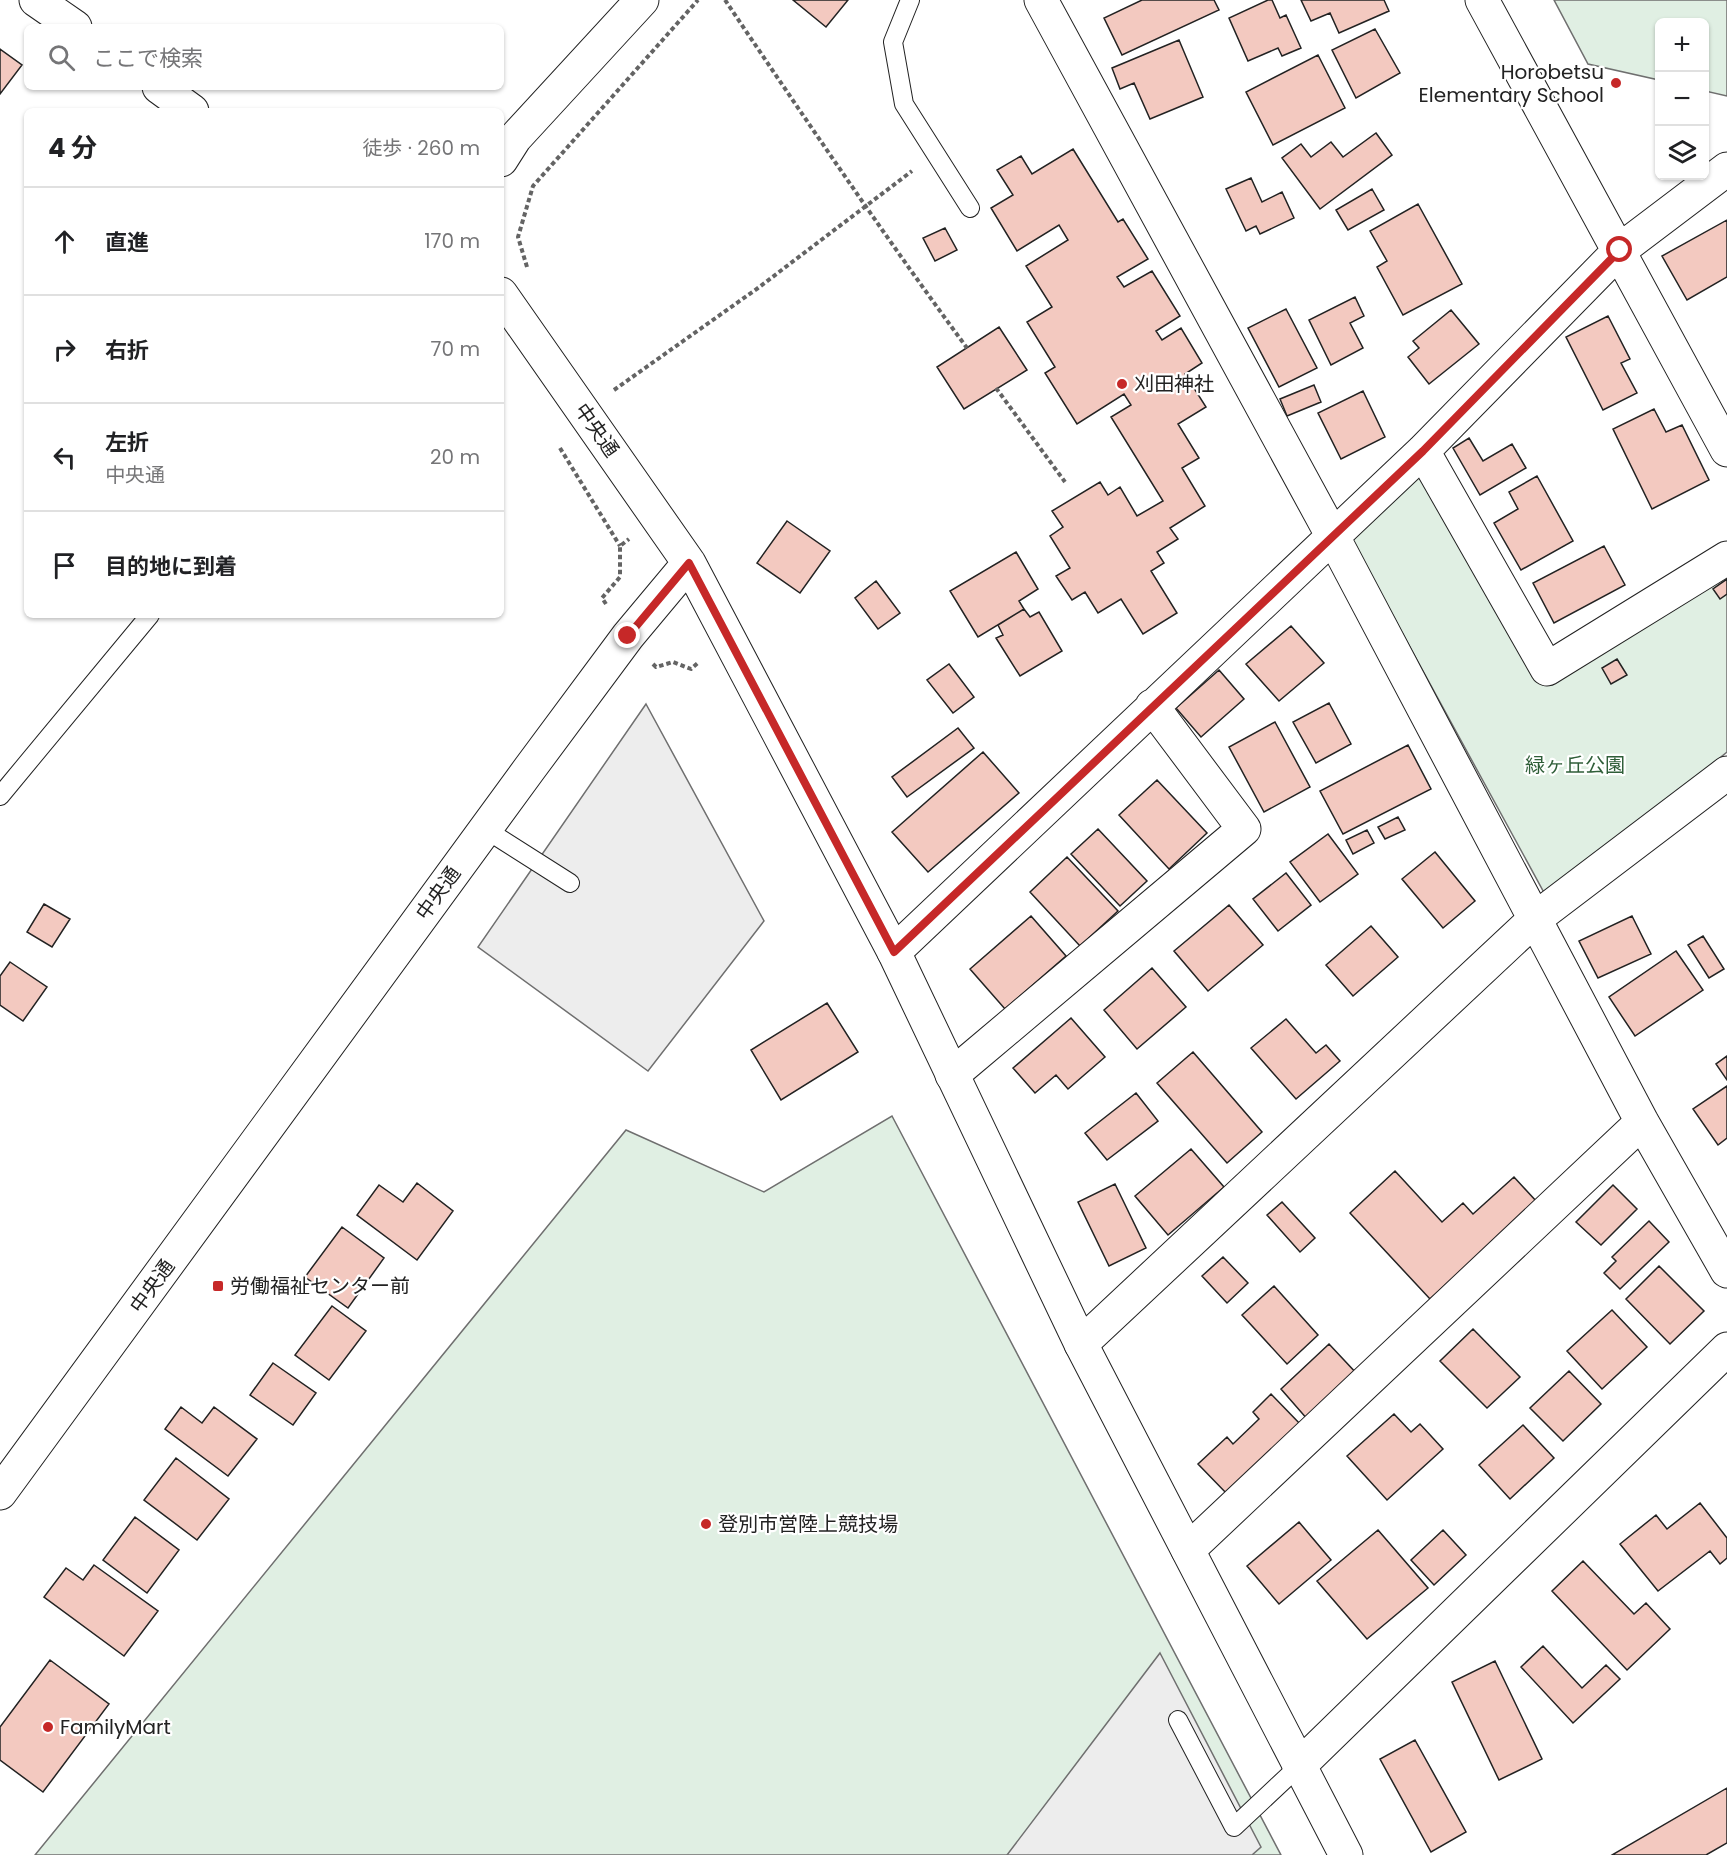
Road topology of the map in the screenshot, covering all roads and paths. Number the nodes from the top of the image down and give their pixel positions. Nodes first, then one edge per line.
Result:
1 (36, 0) edge
2 (642, 0) edge
3 (698, 0) edge
4 (724, 0) edge
5 (910, 0) edge
6 (1041, 0) edge
7 (1482, 0) edge
8 (71, 24) edge
9 (163, 90) edge
10 (188, 108) edge
11 (935, 153) junction
12 (504, 155) edge
13 (1727, 170) edge
14 (868, 207) junction
15 (970, 208) dead end
16 (1620, 250) junction
17 (529, 275) dead end
18 (504, 298) edge
19 (967, 348) dead end
20 (996, 388) dead end
21 (608, 394) dead end
22 (1727, 450) edge
23 (1423, 451) junction
24 (1065, 482) dead end
25 (1332, 535) junction
26 (1727, 558) edge
27 (689, 563) junction
28 (148, 618) edge
29 (1152, 706) junction
30 (1727, 774) edge
31 (0, 796) edge
32 (485, 829) junction
33 (570, 883) dead end
34 (1536, 918) junction
35 (894, 952) junction
36 (952, 1075) junction
37 (1642, 1122) junction
38 (1727, 1270) edge
39 (1081, 1344) junction
40 (1727, 1349) edge
41 (0, 1493) edge
42 (1188, 1550) junction
43 (1178, 1720) dead end
44 (1299, 1766) junction
45 (1346, 1855) edge

1 - 8 street
2 - 12 street
3 - 17 path
4 - 14 path
5 - 11 lane
6 - 25 street
7 - 16 street
9 - 10 street
11 - 14 path
11 - 15 lane
13 - 16 street
14 - 19 path
14 - 21 path
16 - 22 street
16 - 23 street
18 - 27 street, 中央通
20 - 24 path
23 - 25 street
23 - 26 street
25 - 29 street
25 - 34 street
27 - 32 street, 中央通
27 - 35 street
28 - 31 lane
29 - 35 street
29 - 36 street
30 - 34 street
32 - 33 lane
32 - 41 street, 中央通
34 - 37 street
34 - 39 street
35 - 36 street
36 - 39 street
37 - 38 street
37 - 42 street
39 - 42 street
40 - 44 street
42 - 44 street
43 - 44 lane
44 - 45 street

